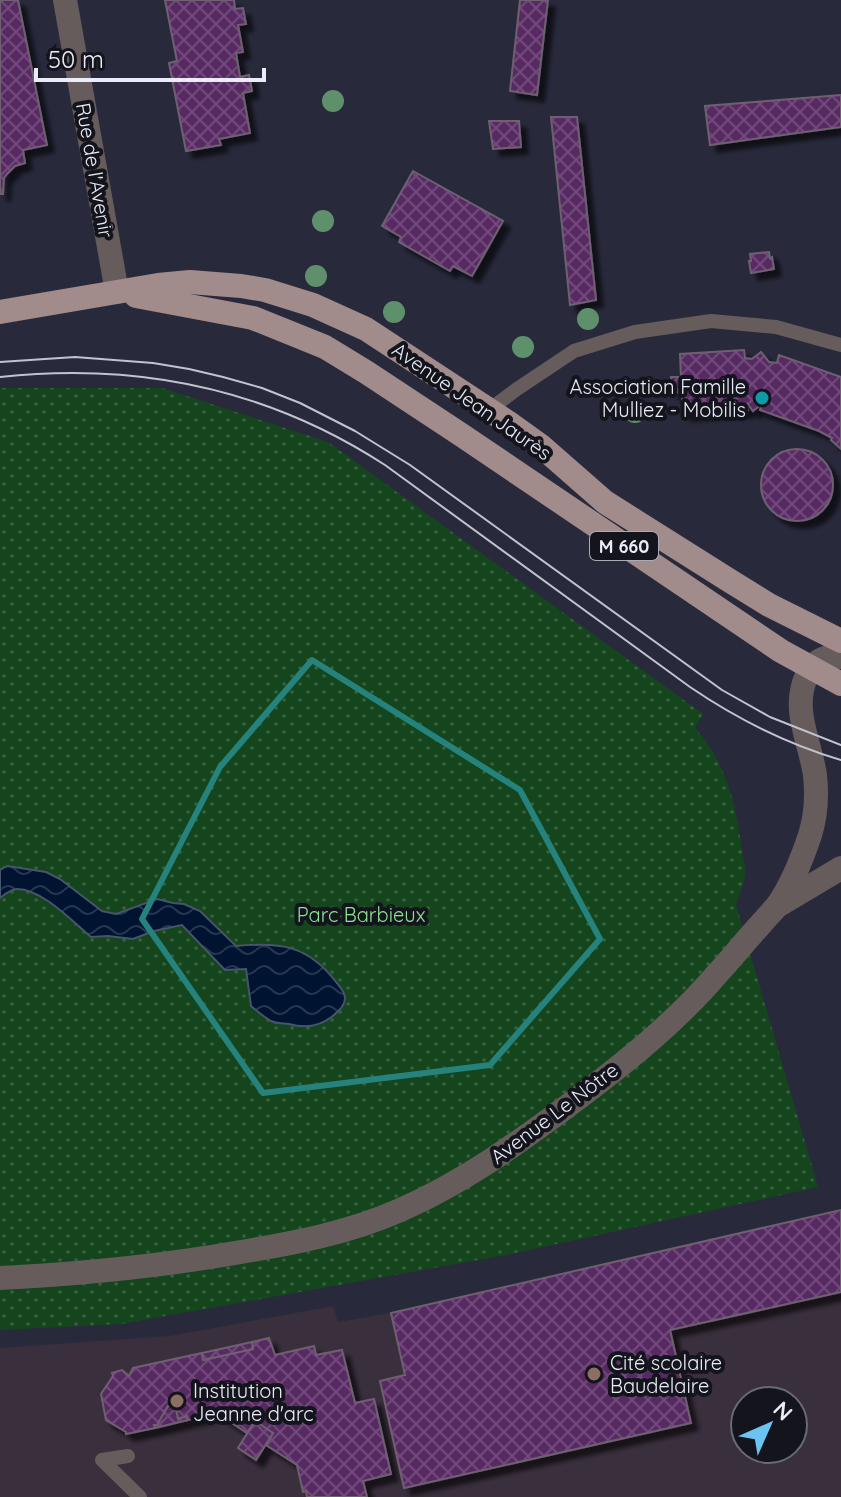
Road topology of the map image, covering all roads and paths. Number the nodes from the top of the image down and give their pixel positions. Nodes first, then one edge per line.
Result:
1 (65, 0) edge
2 (117, 292) junction
3 (0, 312) edge
4 (841, 345) edge
5 (489, 410) junction
6 (838, 645) edge
7 (811, 669) junction
8 (841, 684) edge
9 (841, 868) edge
10 (777, 906) junction
11 (0, 1278) edge
12 (128, 1456) dead end
13 (140, 1497) edge

1 - 2 street, Rue de l'Avenir
2 - 3 main road, Avenue Jean Jaurès / M 660
2 - 5 main road, Avenue Jean Jaurès / M 660
2 - 7 main road, Avenue Jean Jaurès / M 660
4 - 5 lane
5 - 6 main road, Avenue Jean Jaurès / M 660
6 - 7 street
7 - 8 main road, M 660
7 - 10 street, Avenue Le Nôtre
9 - 10 street
10 - 11 street, Avenue Le Nôtre
12 - 13 lane

